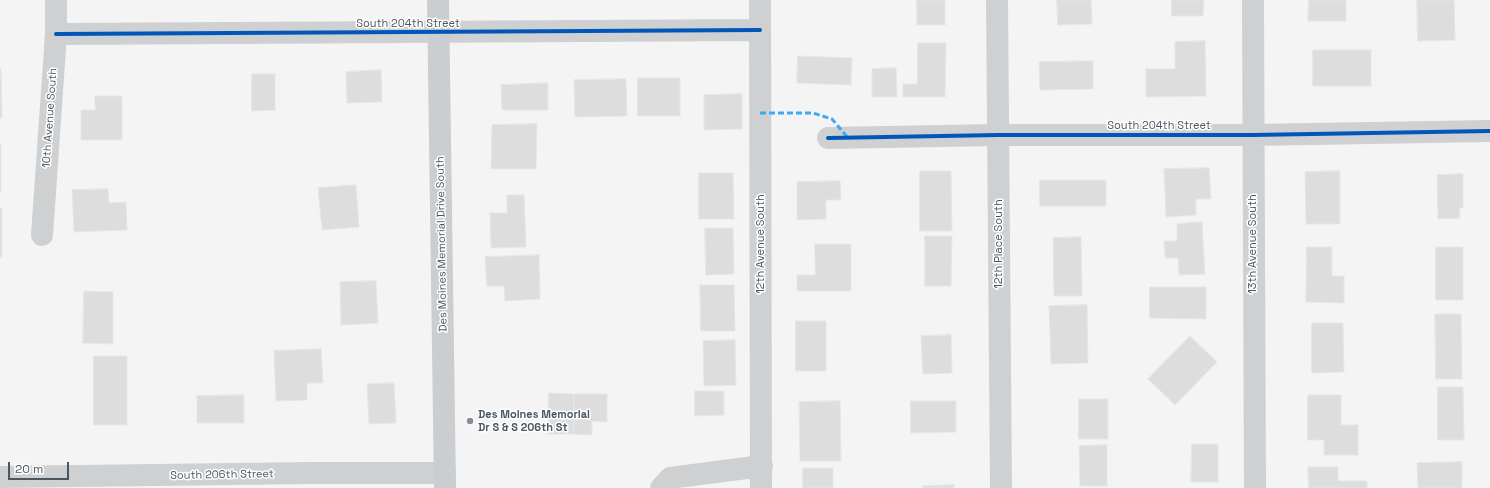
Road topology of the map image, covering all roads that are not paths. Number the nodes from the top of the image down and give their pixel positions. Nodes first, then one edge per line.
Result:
1 (56, 0) edge
2 (438, 0) edge
3 (760, 0) edge
4 (997, 0) edge
5 (1252, 0) edge
6 (760, 30) junction
7 (439, 33) junction
8 (56, 34) junction
9 (1490, 131) edge
10 (999, 135) junction
11 (1252, 135) junction
12 (828, 138) dead end
13 (42, 235) dead end
14 (762, 466) junction
15 (0, 477) edge
16 (311, 481) edge
17 (445, 481) edge
18 (661, 488) edge
19 (761, 488) edge
20 (1001, 488) edge
21 (1255, 488) edge

1 - 8 street, 10th Avenue South
2 - 7 main road, Des Moines Memorial Drive South
3 - 6 street, 12th Avenue South
4 - 10 street, 12th Place South
5 - 11 street, 13th Avenue South
6 - 7 street, South 204th Street
6 - 14 street, 12th Avenue South
7 - 8 street, South 204th Street
7 - 17 main road, Des Moines Memorial Drive South
8 - 13 street, 10th Avenue South
9 - 11 street, South 204th Street
10 - 11 street, South 204th Street
10 - 12 street, South 204th Street
10 - 20 street, 12th Place South
11 - 21 street, 13th Avenue South
14 - 18 street
14 - 19 street, 12th Avenue South
15 - 16 street, South 206th Street
16 - 17 street, South 206th Street

